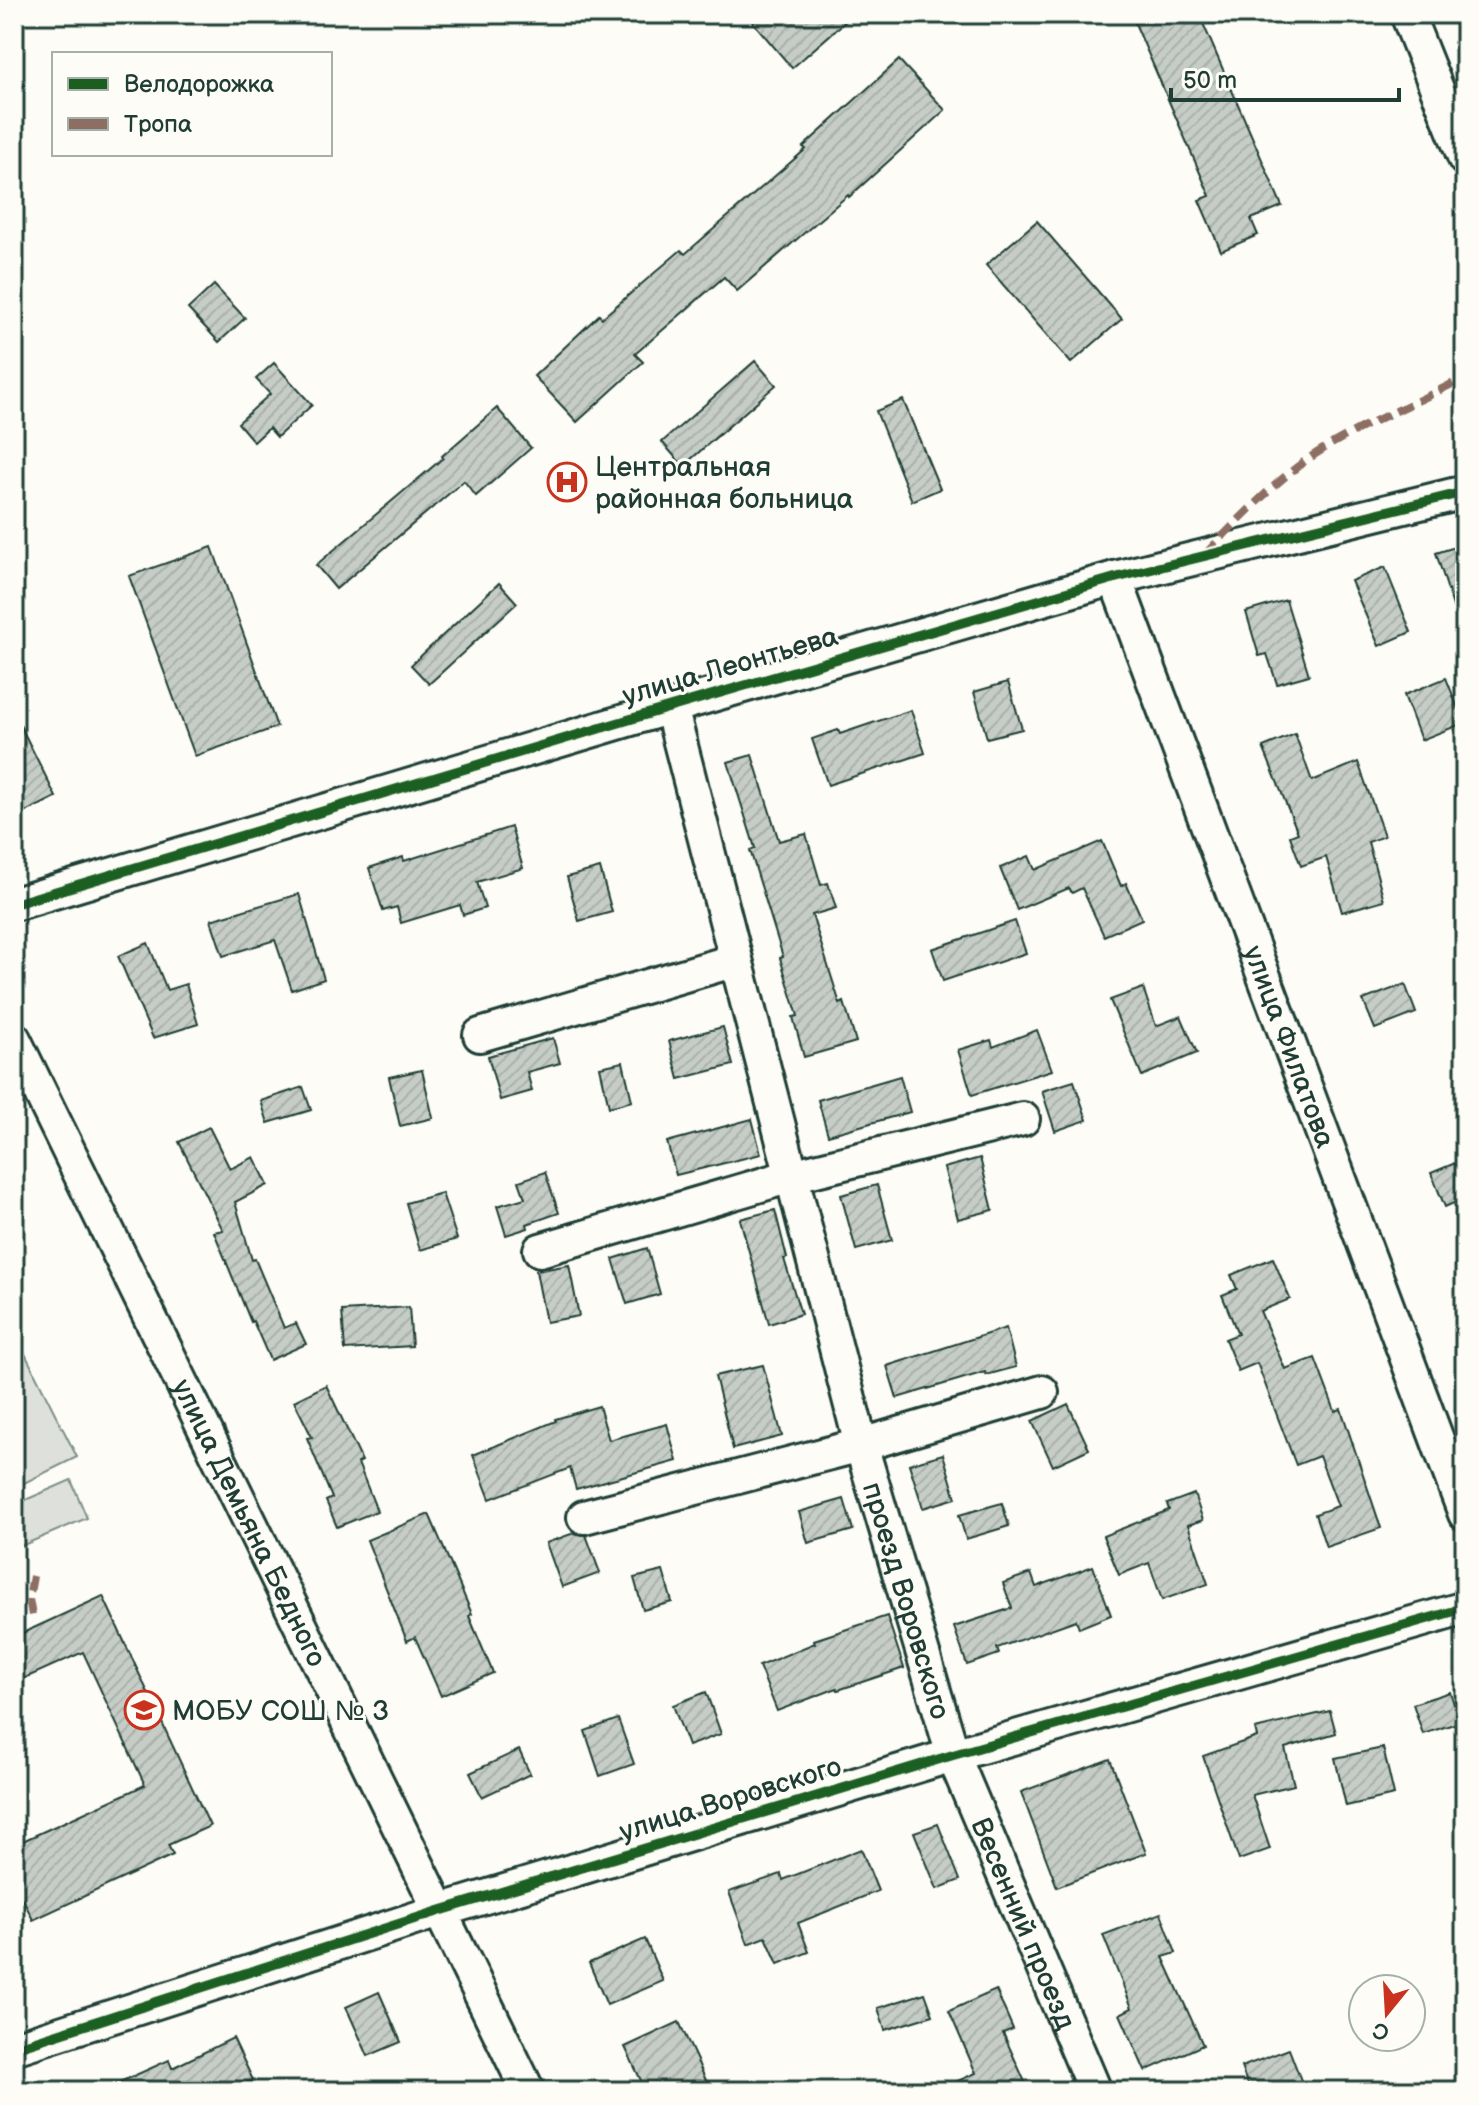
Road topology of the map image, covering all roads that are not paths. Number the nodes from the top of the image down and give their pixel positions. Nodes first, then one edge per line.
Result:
1 (1407, 14) edge
2 (1465, 159) edge
3 (1465, 492) edge
4 (1115, 578) junction
5 (671, 707) junction
6 (14, 904) edge
7 (736, 960) junction
8 (480, 1035) dead end
9 (14, 1039) edge
10 (1023, 1119) dead end
11 (791, 1176) junction
12 (540, 1250) dead end
13 (1042, 1392) dead end
14 (861, 1445) junction
15 (1465, 1514) edge
16 (584, 1517) dead end
17 (1465, 1608) edge
18 (953, 1755) junction
19 (439, 1911) junction
20 (14, 2048) edge
21 (528, 2091) edge
22 (1095, 2091) edge

1 - 2 street
3 - 4 street, улица Леонтьева
4 - 5 street, улица Леонтьева
4 - 15 street, улица Филатова
5 - 6 street, улица Леонтьева
5 - 7 street, проезд Воровского
7 - 8 street
7 - 11 street, проезд Воровского
9 - 19 street, улица Демьяна Бедного
10 - 11 street
11 - 12 street
11 - 14 street, проезд Воровского
13 - 14 street, проезд Воровского
14 - 16 street, проезд Воровского
14 - 18 street, проезд Воровского
17 - 18 street, улица Воровского
18 - 19 street, улица Воровского
18 - 22 street, Весенний проезд
19 - 20 street, улица Воровского
19 - 21 street, улица Демьяна Бедного

